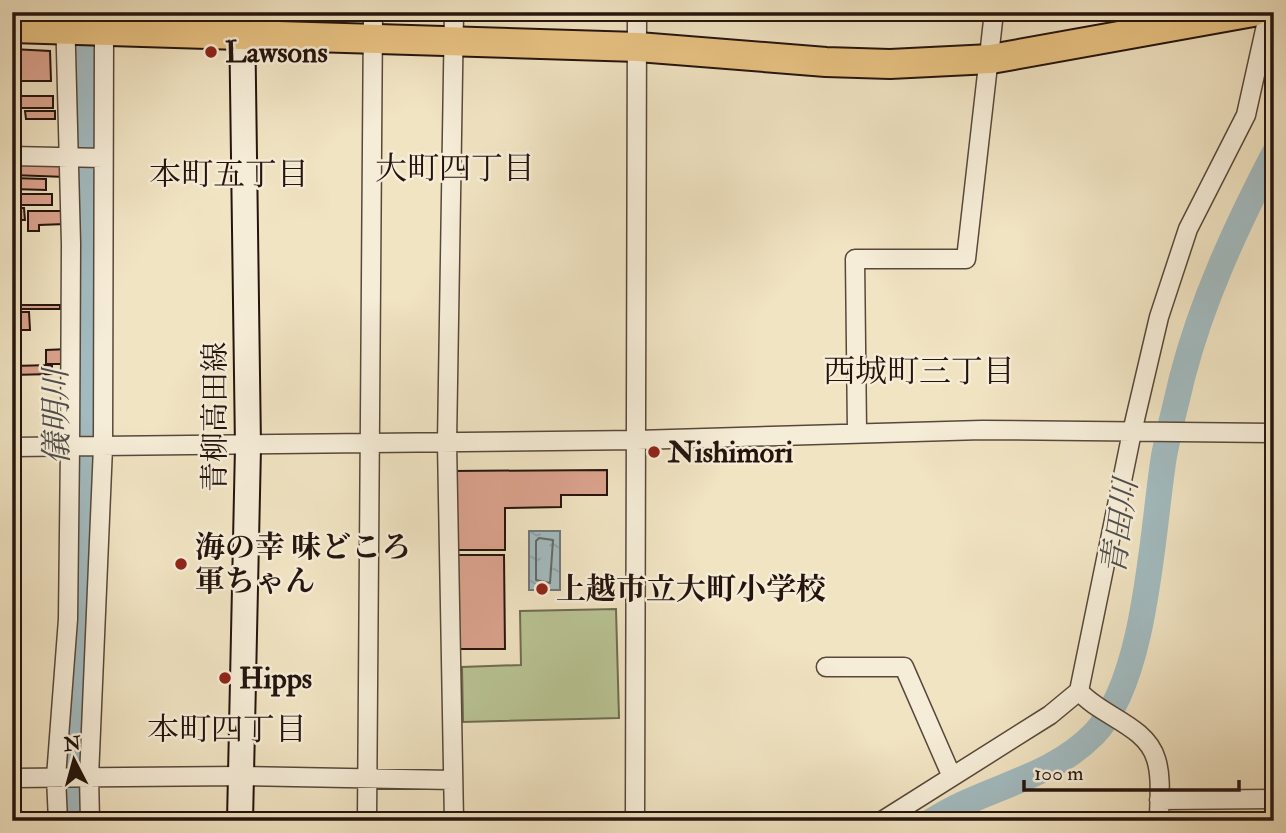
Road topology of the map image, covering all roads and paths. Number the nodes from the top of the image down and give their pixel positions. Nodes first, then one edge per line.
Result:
1 (454, 12) edge
2 (637, 12) edge
3 (994, 12) edge
4 (1254, 12) edge
5 (1269, 12) edge
6 (242, 24) edge
7 (87, 25) edge
8 (373, 25) edge
9 (12, 28) edge
10 (453, 41) junction
11 (638, 47) junction
12 (991, 59) junction
13 (12, 156) edge
14 (70, 158) junction
15 (99, 158) junction
16 (857, 432) junction
17 (1138, 432) junction
18 (1274, 433) edge
19 (637, 440) junction
20 (447, 443) junction
21 (370, 444) junction
22 (103, 446) junction
23 (12, 447) edge
24 (74, 447) junction
25 (248, 447) junction
26 (826, 667) dead end
27 (1079, 691) junction
28 (240, 776) junction
29 (60, 777) junction
30 (89, 777) junction
31 (952, 777) junction
32 (12, 778) edge
33 (366, 780) junction
34 (453, 780) junction
35 (1274, 799) edge
36 (1159, 800) junction
37 (58, 821) edge
38 (90, 821) edge
39 (240, 821) edge
40 (367, 821) edge
41 (454, 821) edge
42 (635, 821) edge
43 (882, 821) edge
44 (1159, 821) edge

1 - 10 street
2 - 11 street
3 - 12 street
4 - 12 main road
5 - 17 street
6 - 7 main road
6 - 8 main road
6 - 25 main road, 青柳高田線
7 - 9 main road
7 - 14 street
7 - 15 street
8 - 10 main road
8 - 21 street
10 - 11 main road
10 - 20 street
11 - 12 main road
11 - 19 street
12 - 16 street
13 - 14 street
14 - 15 street
14 - 24 street
15 - 22 street
16 - 17 street
16 - 19 street
17 - 18 street
17 - 27 street
19 - 20 street
19 - 42 street
20 - 21 street
20 - 34 street
21 - 25 street
21 - 33 street
22 - 24 street
22 - 25 street
22 - 30 street
23 - 24 street
24 - 29 street
25 - 28 main road, 青柳高田線
26 - 31 street
27 - 31 street
27 - 36 street
28 - 30 street
28 - 33 street
28 - 39 main road, 青柳高田線
29 - 30 street
29 - 32 street
29 - 37 street
30 - 38 street
31 - 43 street
33 - 34 street
33 - 40 street
34 - 41 street
35 - 36 street
36 - 44 street

